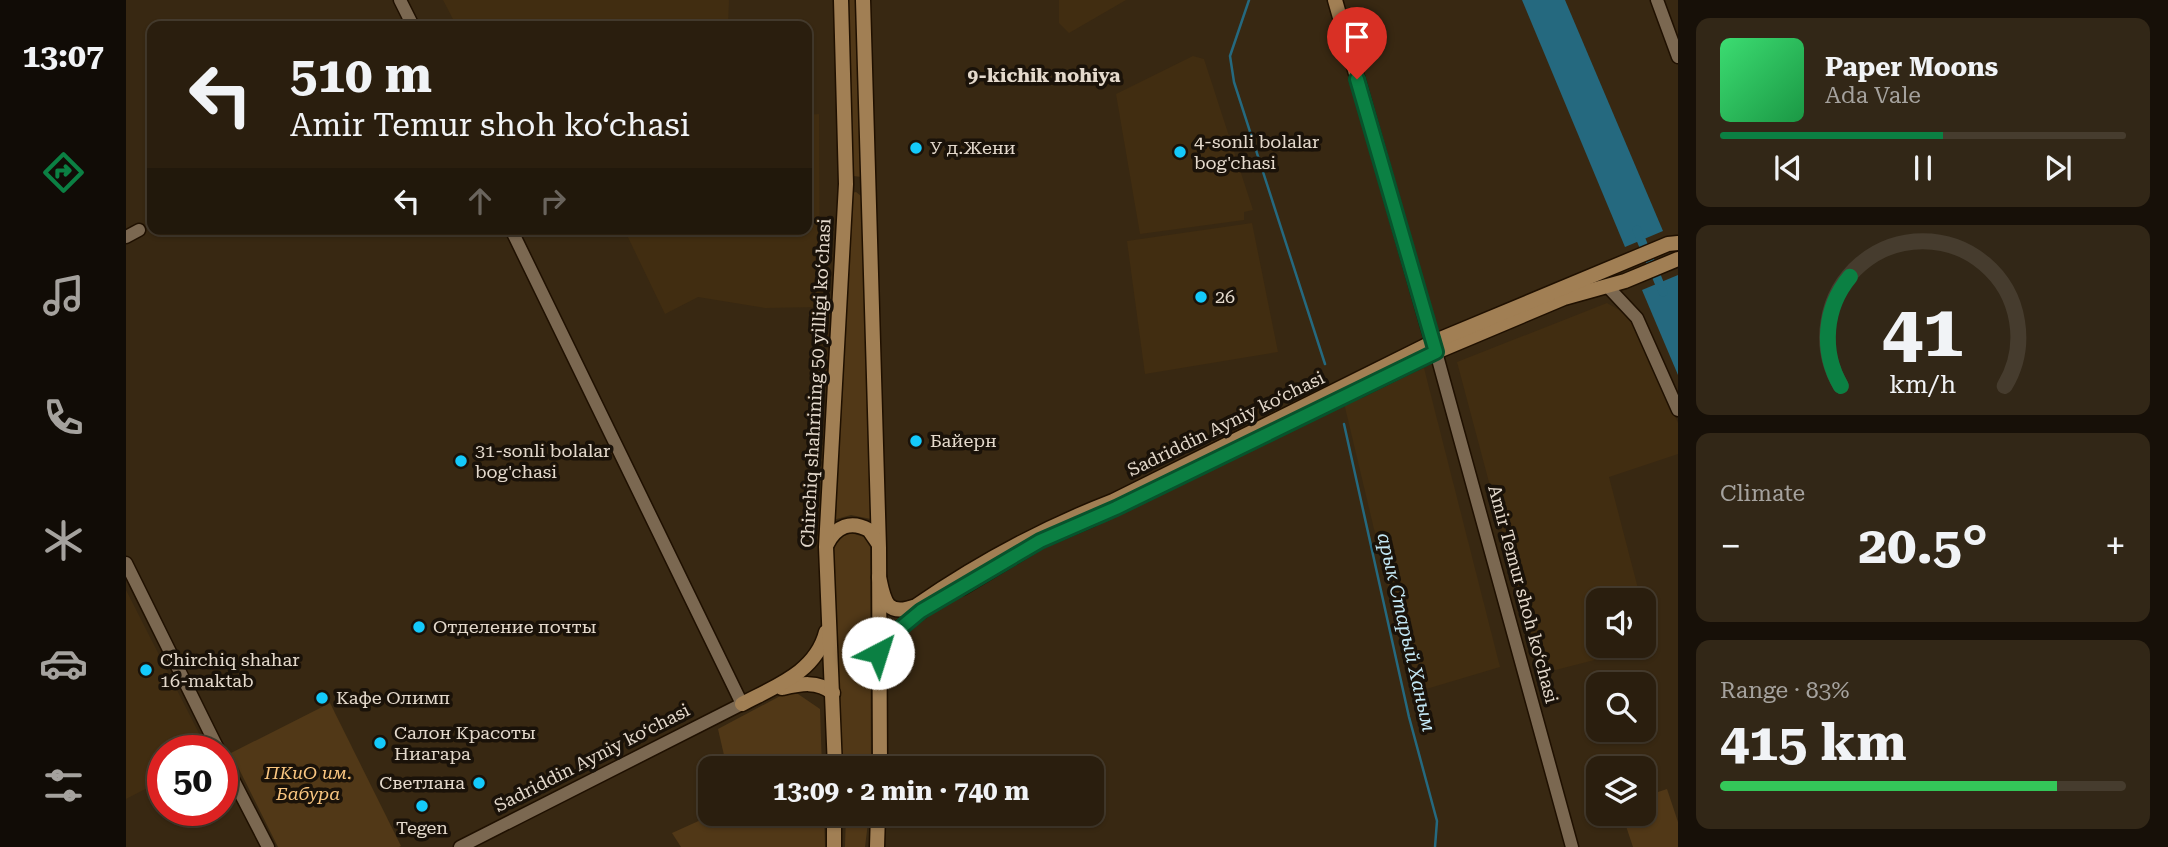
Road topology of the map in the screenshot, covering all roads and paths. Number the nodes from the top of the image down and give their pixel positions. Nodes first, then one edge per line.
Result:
1 (400, 0) edge
2 (841, 0) edge
3 (863, 0) edge
4 (1335, 0) edge
5 (1657, 0) edge
6 (1678, 18) edge
7 (410, 21) edge
8 (1665, 23) junction
9 (1678, 57) edge
10 (846, 184) junction
11 (867, 185) junction
12 (139, 230) dead end
13 (514, 235) edge
14 (126, 237) edge
15 (1673, 244) edge
16 (1676, 260) edge
17 (1608, 286) junction
18 (1434, 347) junction
19 (1678, 410) edge
20 (826, 547) junction
21 (879, 548) junction
22 (126, 563) edge
23 (879, 577) junction
24 (829, 620) junction
25 (878, 653) junction
26 (832, 693) junction
27 (742, 704) junction
28 (211, 735) edge
29 (835, 756) edge
30 (880, 756) edge
31 (238, 789) edge
32 (834, 826) edge
33 (878, 826) edge
34 (268, 847) edge
35 (460, 847) edge
36 (834, 847) edge
37 (877, 847) edge
38 (1572, 847) edge

1 - 7 street
2 - 10 main road, Chirchiq shahrining 50 yilligi koʻchasi
3 - 11 main road
4 - 18 main road, Amir Temur shoh ko‘chasi
5 - 8 street
6 - 8 street
8 - 9 street
10 - 11 main road
10 - 20 main road, Chirchiq shahrining 50 yilligi koʻchasi
11 - 21 main road
12 - 14 street
13 - 27 street
15 - 18 main road, Sadriddin Ayniy ko‘chasi
16 - 17 main road, Sadriddin Ayniy ko‘chasi
17 - 18 main road, Sadriddin Ayniy ko‘chasi
17 - 19 street
18 - 23 main road, Sadriddin Ayniy ko‘chasi
18 - 25 main road, Sadriddin Ayniy ko‘chasi
18 - 38 street, Amir Temur shoh ko‘chasi
20 - 21 main road
20 - 24 main road, Chirchiq shahrining 50 yilligi koʻchasi
21 - 23 main road
22 - 28 street
23 - 25 main road
24 - 26 main road, Chirchiq shahrining 50 yilligi koʻchasi
24 - 27 main road
25 - 30 main road
26 - 27 main road
26 - 29 main road, Chirchiq shahrining 50 yilligi koʻchasi
27 - 35 street, Sadriddin Ayniy ko‘chasi
31 - 34 street
32 - 36 main road
33 - 37 main road

